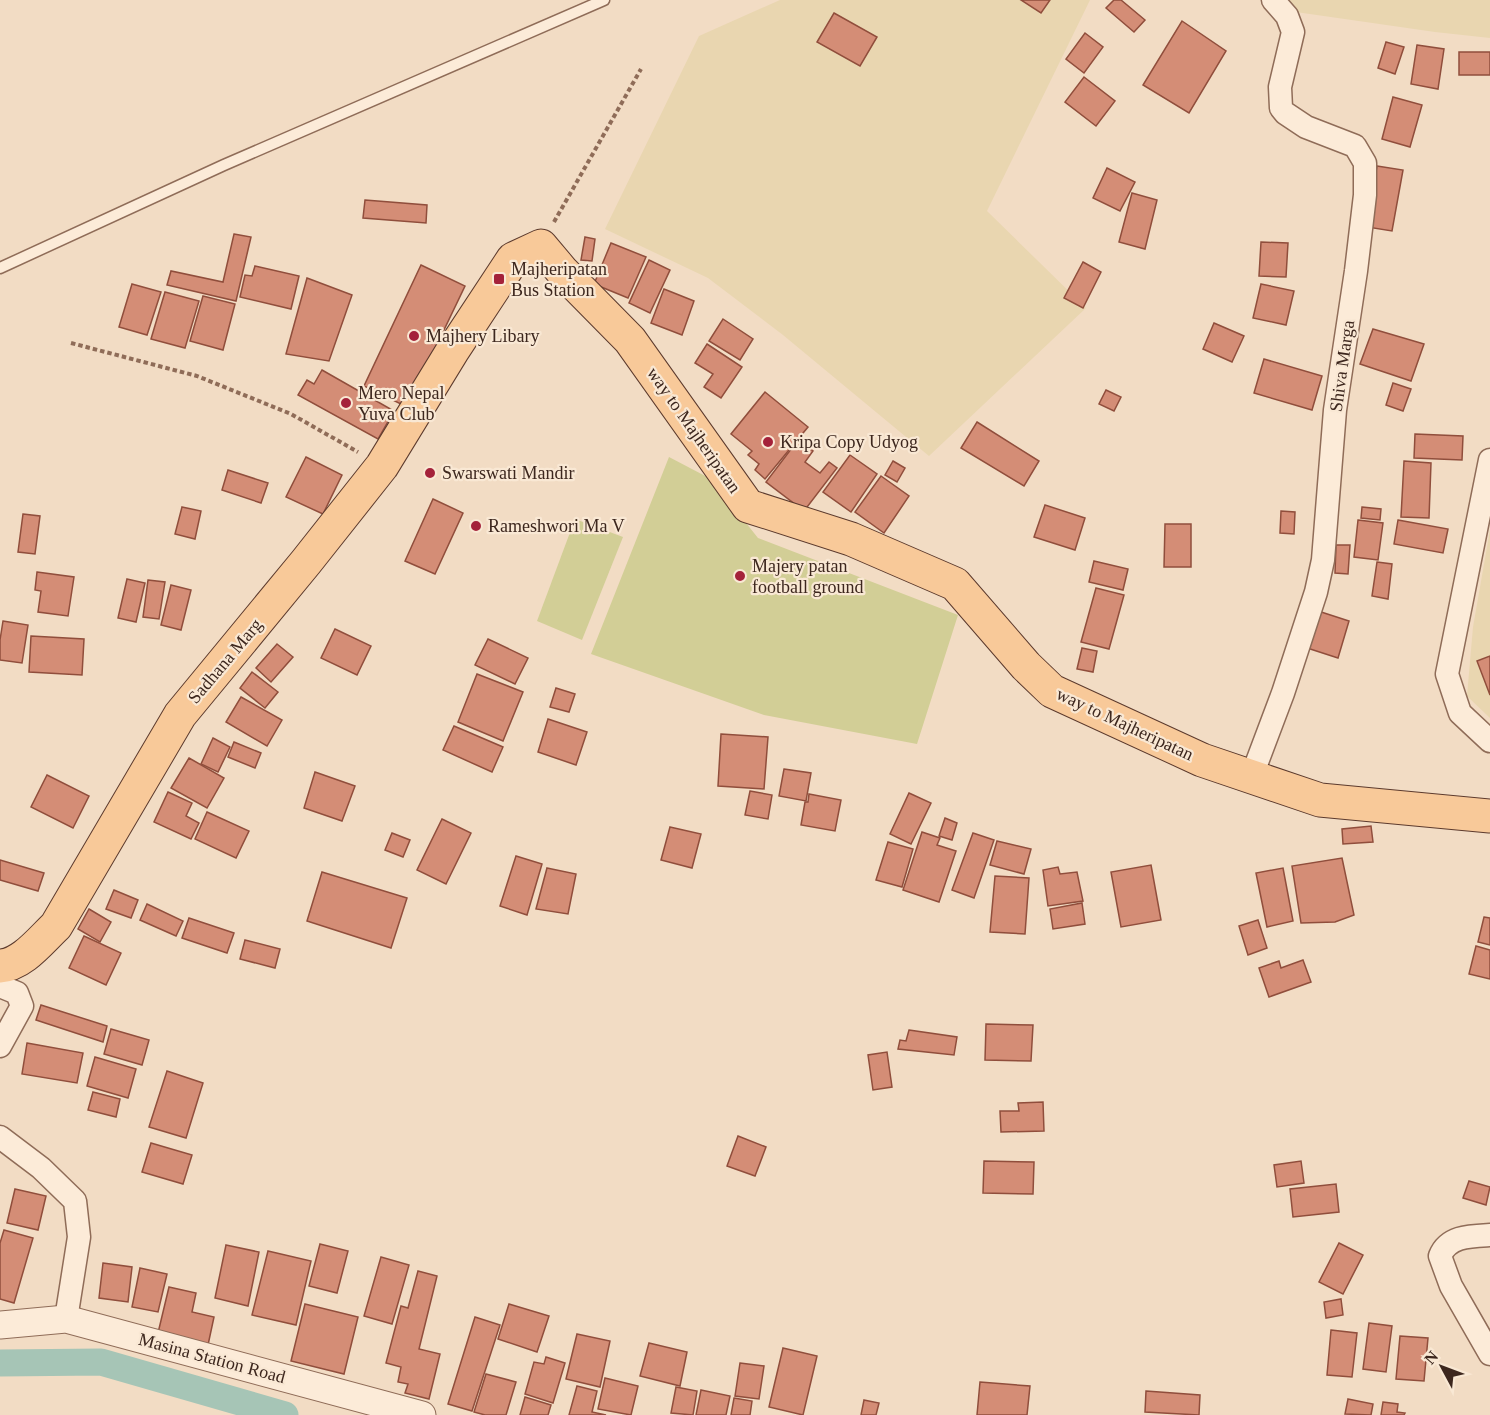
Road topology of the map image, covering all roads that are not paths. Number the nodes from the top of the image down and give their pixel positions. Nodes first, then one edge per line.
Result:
1 (604, 0) edge
2 (1273, 0) edge
3 (0, 268) edge
4 (453, 350) joint
5 (1490, 460) edge
6 (1490, 741) edge
7 (1251, 778) junction
8 (1490, 816) edge
9 (0, 966) edge
10 (0, 986) edge
11 (0, 1046) edge
12 (0, 1137) edge
13 (1490, 1235) edge
14 (66, 1319) junction
15 (0, 1325) edge
16 (1490, 1354) edge
17 (422, 1415) edge

1 - 3 lane
2 - 7 street, Shiva Marga
4 - 7 main road, way to Majheripatan
4 - 9 main road, Sadhana Marg
5 - 6 street
7 - 8 main road, way to Majheripatan
10 - 11 street
12 - 14 street
13 - 16 street
14 - 15 street, Masina Station Road
14 - 17 street, Masina Station Road

